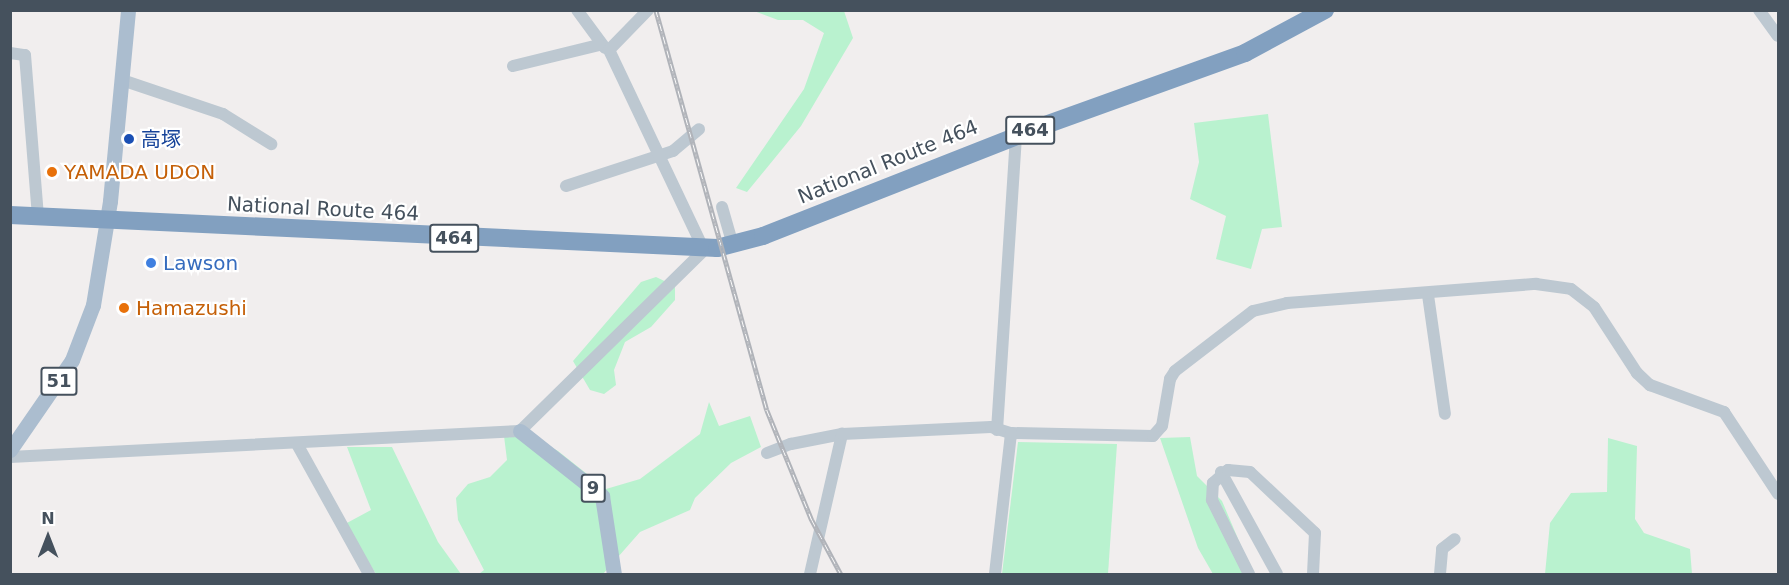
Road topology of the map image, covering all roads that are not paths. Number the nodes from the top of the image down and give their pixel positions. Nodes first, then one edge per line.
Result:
1 (128, 10) edge
2 (577, 10) edge
3 (1325, 10) edge
4 (1759, 10) edge
5 (646, 12) edge
6 (1779, 36) edge
7 (604, 48) junction
8 (10, 53) edge
9 (513, 66) dead end
10 (122, 80) junction
11 (699, 129) dead end
12 (1016, 136) junction
13 (271, 144) dead end
14 (660, 155) junction
15 (566, 186) dead end
16 (722, 207) dead end
17 (10, 215) edge
18 (39, 217) junction
19 (107, 221) junction
20 (733, 245) junction
21 (704, 250) junction
22 (1428, 295) junction
23 (1445, 414) dead end
24 (997, 430) junction
25 (520, 431) junction
26 (1011, 433) junction
27 (842, 434) junction
28 (297, 444) junction
29 (10, 450) edge
30 (767, 453) dead end
31 (10, 457) edge
32 (1221, 472) junction
33 (1779, 494) edge
34 (1455, 539) dead end
35 (811, 571) edge
36 (369, 574) edge
37 (613, 574) edge
38 (994, 574) edge
39 (1249, 574) edge
40 (1277, 574) edge
41 (1313, 574) edge
42 (1440, 574) edge

1 - 10 main road, 51
2 - 7 street
3 - 12 highway, National Route 464 / 464
4 - 6 street
5 - 7 street
7 - 9 street
7 - 14 street
8 - 18 street
10 - 13 street
10 - 19 main road, 51
11 - 14 street
12 - 20 highway, National Route 464 / 464
12 - 24 street
14 - 15 street
14 - 21 street
16 - 20 street
17 - 18 highway, National Route 464 / 464
18 - 19 highway, National Route 464 / 464
19 - 21 highway, National Route 464 / 464
19 - 29 main road, 51
20 - 21 highway, 464
21 - 25 street
22 - 23 street
22 - 26 street
22 - 33 street
24 - 26 street
24 - 27 street
25 - 28 street
25 - 37 main road, 9
26 - 38 street
27 - 30 street
27 - 35 street
28 - 31 street
28 - 36 street
32 - 39 street
32 - 40 street
32 - 41 street
34 - 42 street

